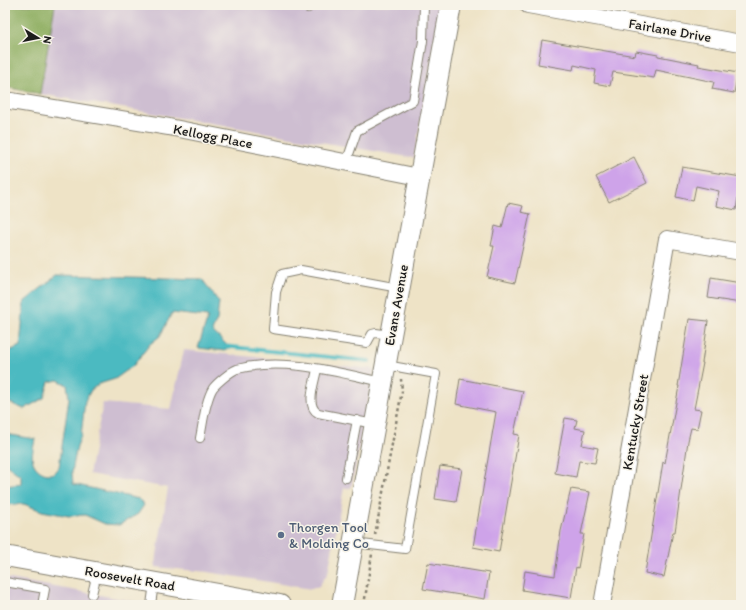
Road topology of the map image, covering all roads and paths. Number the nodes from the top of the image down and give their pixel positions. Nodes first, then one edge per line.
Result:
1 (424, 5) edge
2 (451, 5) edge
3 (528, 5) edge
4 (741, 43) edge
5 (5, 100) edge
6 (423, 103) junction
7 (346, 163) junction
8 (419, 177) junction
9 (741, 252) edge
10 (399, 288) junction
11 (391, 335) junction
12 (317, 370) junction
13 (384, 373) junction
14 (366, 422) junction
15 (200, 438) dead end
16 (346, 478) dead end
17 (353, 543) junction
18 (5, 556) edge
19 (97, 572) junction
20 (5, 582) edge
21 (154, 582) junction
22 (92, 594) dead end
23 (42, 605) edge
24 (151, 605) edge
25 (280, 605) edge
26 (342, 605) edge
27 (602, 605) edge

1 - 6 lane
2 - 6 street, Evans Avenue
3 - 4 street, Fairlane Drive
5 - 7 street, Kellogg Place
6 - 7 lane
6 - 8 street, Evans Avenue
7 - 8 street, Kellogg Place
8 - 10 street, Evans Avenue
9 - 27 street, Kentucky Street
10 - 11 street, Evans Avenue
10 - 11 lane
11 - 13 street, Evans Avenue
12 - 13 lane
12 - 14 lane
12 - 15 lane
13 - 14 street, Evans Avenue
13 - 17 lane
14 - 16 lane
14 - 17 street, Evans Avenue
17 - 26 street, Evans Avenue
18 - 19 street, Roosevelt Road
19 - 21 street, Roosevelt Road
19 - 22 lane
20 - 23 lane
21 - 24 lane
21 - 25 street, Roosevelt Road

